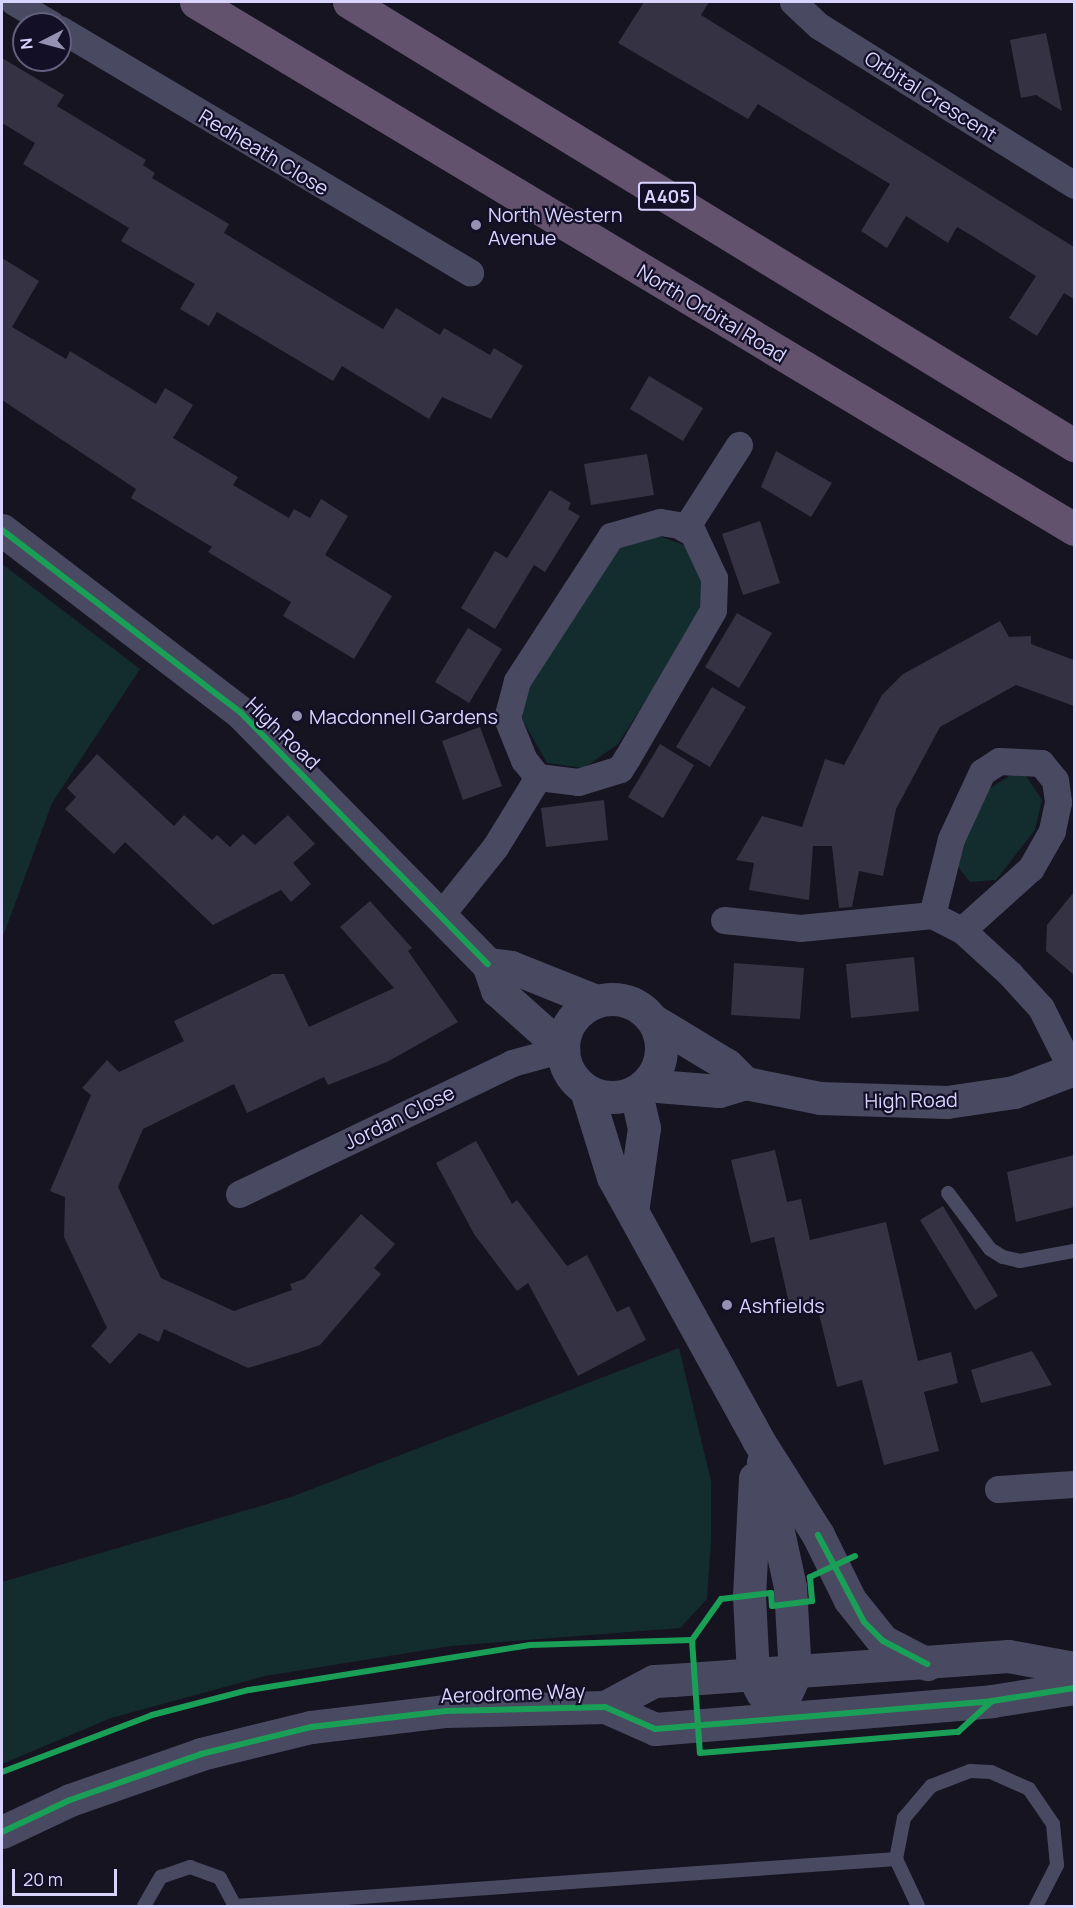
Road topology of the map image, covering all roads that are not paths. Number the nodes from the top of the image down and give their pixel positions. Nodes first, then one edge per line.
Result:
1 (14, 2) edge
2 (196, 2) edge
3 (350, 2) edge
4 (793, 2) edge
5 (31, 12) edge
6 (72, 36) edge
7 (1074, 185) edge
8 (470, 272) dead end
9 (739, 445) dead end
10 (1074, 445) edge
11 (685, 529) junction
12 (1074, 529) edge
13 (2, 530) edge
14 (538, 777) junction
15 (932, 915) junction
16 (438, 917) junction
17 (724, 920) dead end
18 (962, 930) junction
19 (488, 964) junction
20 (596, 1001) junction
21 (656, 1022) junction
22 (563, 1049) junction
23 (1073, 1069) edge
24 (745, 1083) junction
25 (641, 1089) junction
26 (586, 1090) junction
27 (948, 1192) dead end
28 (239, 1194) dead end
29 (633, 1205) junction
30 (1074, 1251) edge
31 (758, 1440) junction
32 (1074, 1484) edge
33 (998, 1489) dead end
34 (927, 1664) junction
35 (1074, 1668) edge
36 (795, 1674) junction
37 (753, 1675) junction
38 (1074, 1688) edge
39 (606, 1707) junction
40 (775, 1717) junction
41 (2, 1832) edge
42 (896, 1859) junction
43 (144, 1906) edge
44 (236, 1906) edge
45 (918, 1906) edge
46 (1036, 1906) edge

1 - 5 street
2 - 12 highway, North Orbital Road
3 - 10 highway, A405
4 - 7 street, Orbital Crescent
6 - 8 street, Redheath Close
9 - 11 street
11 - 14 street
11 - 14 street
13 - 16 street, High Road
14 - 16 street
15 - 17 street
15 - 18 street
15 - 18 street
16 - 19 street, High Road
18 - 23 street
19 - 20 street
19 - 22 street, High Road
20 - 21 street
20 - 22 street
21 - 24 street
21 - 25 street
22 - 26 street
22 - 28 street, Jordan Close
23 - 24 street, High Road
24 - 25 street, High Road
25 - 26 street
25 - 29 street
26 - 29 street
27 - 30 lane
29 - 31 street
31 - 34 street
31 - 36 street
31 - 37 street
32 - 33 street
34 - 35 street, Aerodrome Way
34 - 36 street, Aerodrome Way
36 - 37 street, Aerodrome Way
36 - 40 street
37 - 39 street, Aerodrome Way
37 - 40 street
38 - 40 street, Aerodrome Way
39 - 40 street, Aerodrome Way
39 - 41 street, Aerodrome Way
42 - 44 lane
42 - 45 lane
42 - 46 lane
43 - 44 lane

